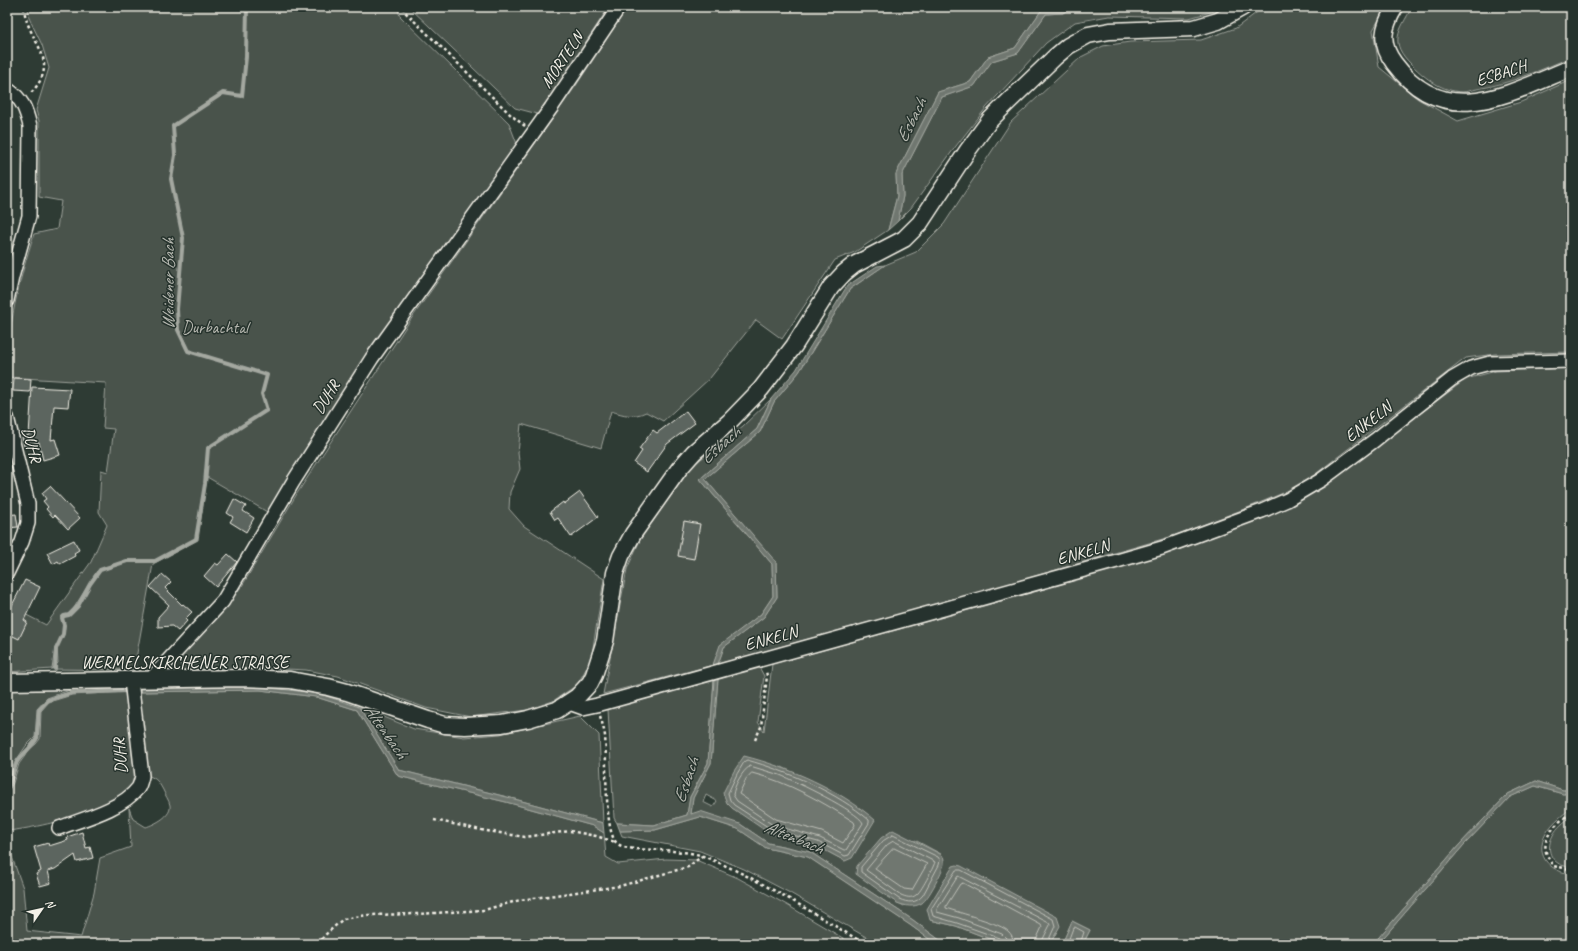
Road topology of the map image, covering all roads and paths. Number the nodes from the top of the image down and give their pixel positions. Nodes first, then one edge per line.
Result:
1 (24, 7) edge
2 (403, 7) edge
3 (619, 7) edge
4 (1244, 7) edge
5 (1395, 7) edge
6 (1571, 68) edge
7 (7, 89) edge
8 (22, 102) junction
9 (533, 132) junction
10 (7, 300) edge
11 (1571, 361) edge
12 (7, 417) edge
13 (7, 573) edge
14 (765, 659) junction
15 (131, 680) junction
16 (150, 680) junction
17 (7, 682) edge
18 (569, 703) junction
19 (598, 705) junction
20 (755, 740) dead end
21 (1571, 812) edge
22 (434, 820) dead end
23 (59, 828) dead end
24 (615, 842) junction
25 (703, 856) junction
26 (1571, 869) edge
27 (318, 944) edge
28 (865, 944) edge

1 - 8 path
2 - 9 path
3 - 9 street, MORTELN
4 - 18 street
5 - 6 street, ESBACH
7 - 8 street
8 - 10 street
9 - 16 street, DUHR
11 - 14 street, ENKELN
12 - 13 street, DUHR
14 - 19 street, ENKELN
14 - 20 path
15 - 16 street, WERMELSKIRCHENER STRASSE
15 - 17 street, WERMELSKIRCHENER STRASSE
15 - 23 street, DUHR
16 - 18 street, WERMELSKIRCHENER STRASSE
18 - 19 street, ENKELN
19 - 24 path
21 - 26 path
22 - 24 path
24 - 25 path
25 - 27 path
25 - 28 path

